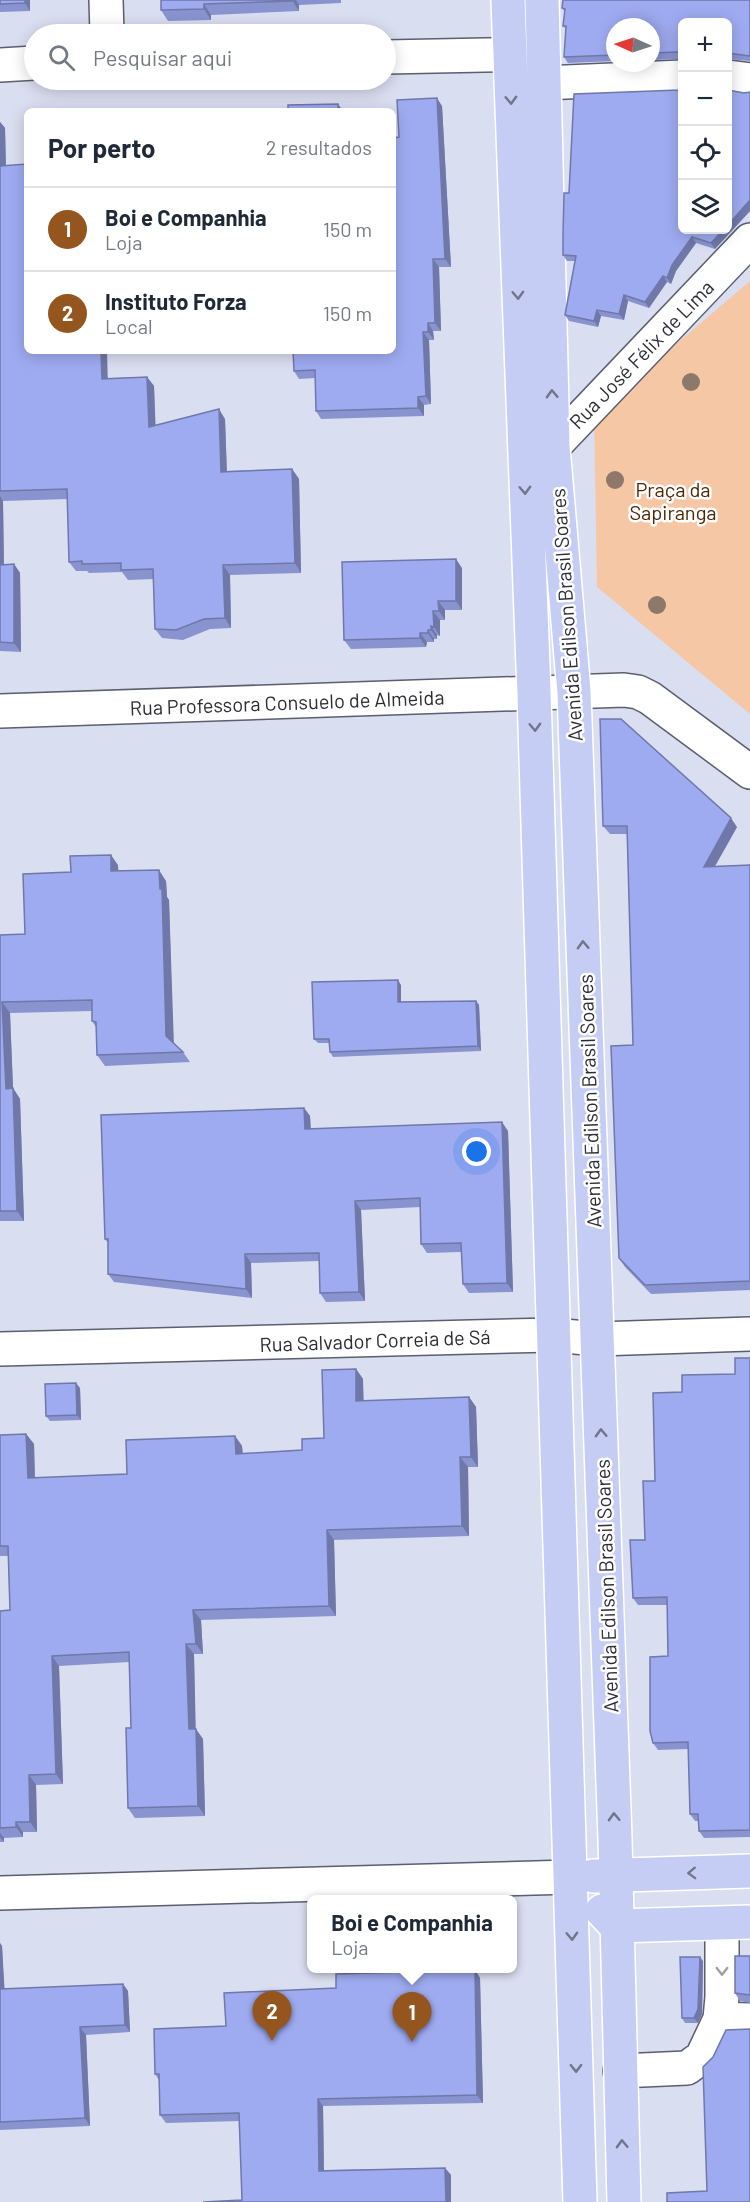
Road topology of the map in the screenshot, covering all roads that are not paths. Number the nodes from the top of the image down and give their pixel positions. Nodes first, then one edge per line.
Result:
1 (106, 0) edge
2 (508, 0) edge
3 (542, 0) edge
4 (107, 24) edge
5 (510, 55) junction
6 (396, 57) edge
7 (24, 63) edge
8 (0, 64) edge
9 (543, 68) junction
10 (678, 77) edge
11 (732, 78) edge
12 (750, 80) edge
13 (750, 240) edge
14 (538, 448) junction
15 (574, 692) junction
16 (534, 693) junction
17 (0, 711) edge
18 (750, 772) edge
19 (750, 1334) edge
20 (552, 1335) junction
21 (598, 1339) junction
22 (0, 1349) edge
23 (750, 1871) edge
24 (615, 1876) junction
25 (570, 1877) junction
26 (0, 1893) edge
27 (736, 1922) edge
28 (616, 1926) junction
29 (735, 2019) edge
30 (620, 2071) junction
31 (580, 2202) edge
32 (624, 2202) edge

1 - 4 street
2 - 5 main road, Avenida Edilson Brasil Soares
3 - 9 main road, Avenida Edilson Brasil Soares
5 - 6 street
5 - 9 street
5 -> 14 main road, Avenida Edilson Brasil Soares
7 - 8 street
9 - 10 street
14 -> 9 main road, Avenida Edilson Brasil Soares
11 - 12 street
13 - 14 street, Rua José Félix de Lima
14 - 15 main road, Avenida Edilson Brasil Soares
14 -> 16 main road, Avenida Edilson Brasil Soares
15 - 16 street, Rua Professora Consuelo de Almeida
15 - 18 street, Rua Professora Consuelo de Almeida
21 -> 15 main road, Avenida Edilson Brasil Soares
16 - 17 street, Rua Professora Consuelo de Almeida
16 -> 20 main road, Avenida Edilson Brasil Soares
19 - 21 street, Rua Salvador Correia de Sá
20 - 21 street, Rua Salvador Correia de Sá
20 - 22 street, Rua Salvador Correia de Sá
20 - 25 main road, Avenida Edilson Brasil Soares
24 -> 21 main road, Avenida Edilson Brasil Soares
23 -> 24 main road
24 - 25 main road
24 - 28 main road, Avenida Edilson Brasil Soares
25 - 26 street
25 - 28 main road
25 -> 31 main road, Avenida Edilson Brasil Soares
27 - 28 main road
27 -> 29 street
28 - 30 main road, Avenida Edilson Brasil Soares
29 - 30 street
32 -> 30 main road, Avenida Edilson Brasil Soares

